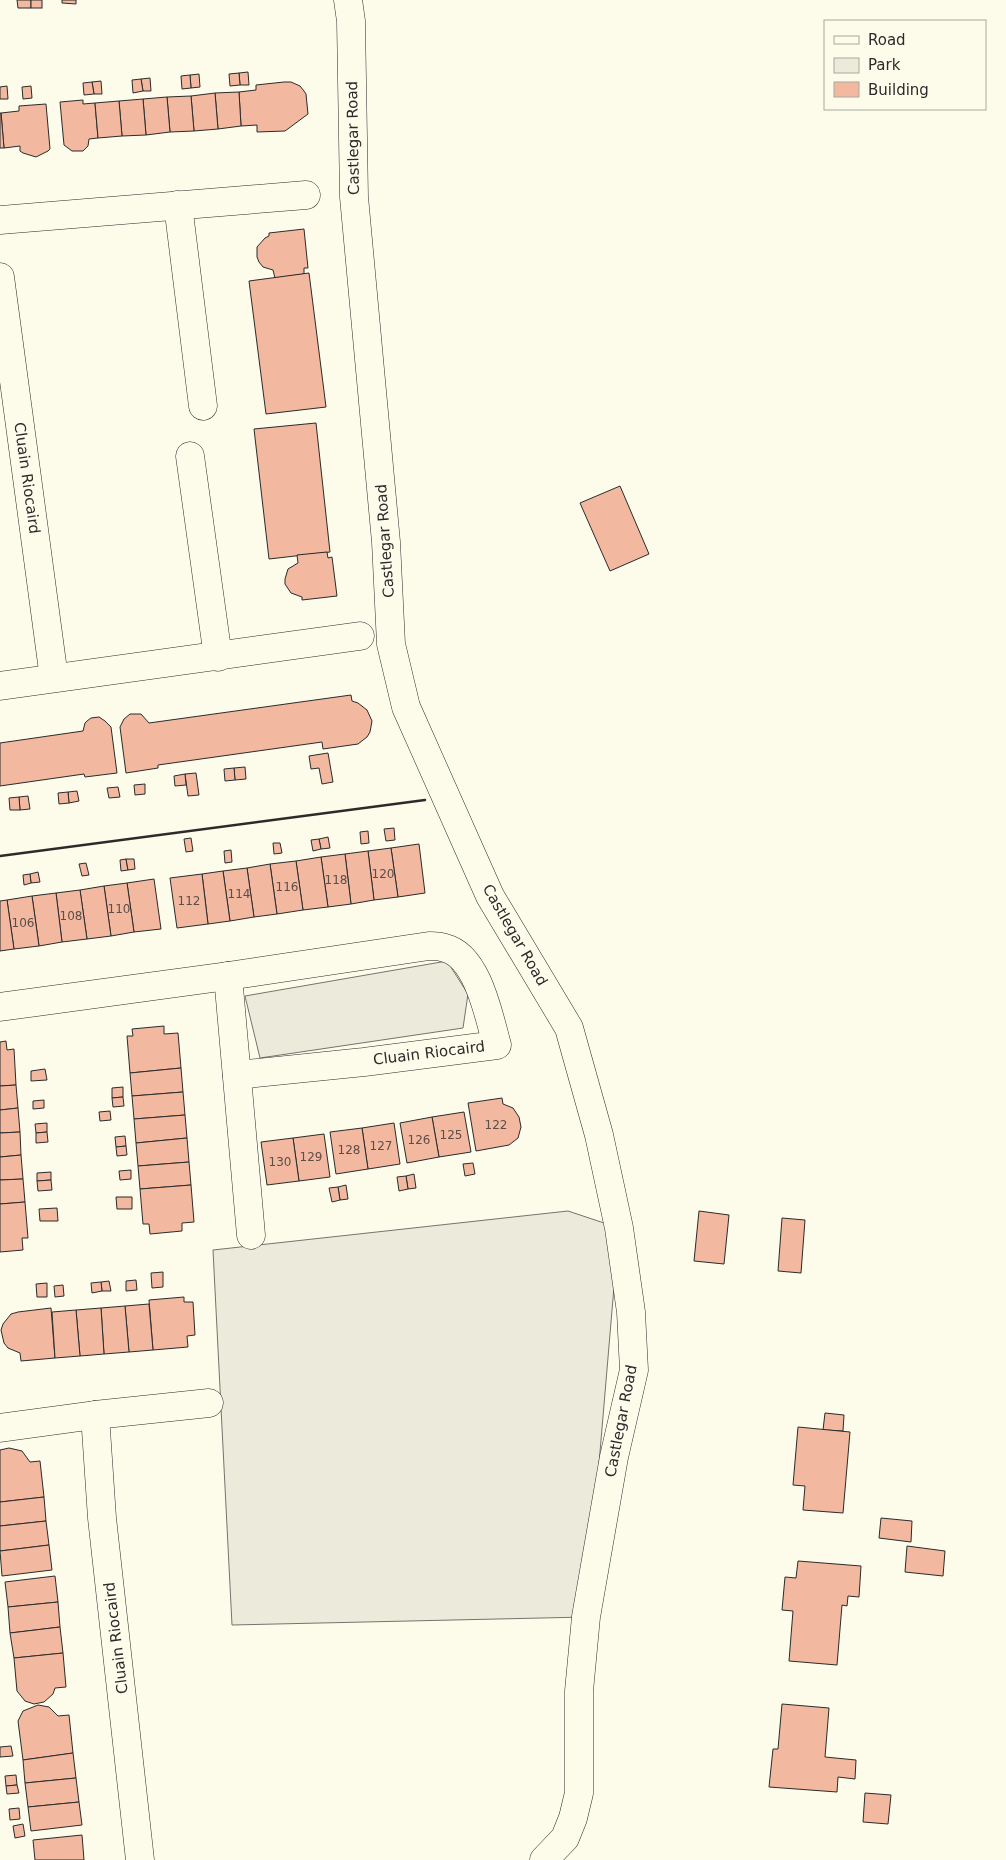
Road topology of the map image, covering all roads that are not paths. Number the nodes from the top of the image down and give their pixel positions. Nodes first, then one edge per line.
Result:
1 (348, 0) edge
2 (306, 195) dead end
3 (178, 205) junction
4 (0, 220) edge
5 (0, 277) edge
6 (203, 406) dead end
7 (190, 456) dead end
8 (360, 636) dead end
9 (218, 657) junction
10 (54, 678) junction
11 (0, 686) edge
12 (228, 976) junction
13 (0, 1006) edge
14 (237, 1075) junction
15 (251, 1235) dead end
16 (209, 1403) dead end
17 (95, 1415) junction
18 (0, 1425) edge
19 (140, 1860) edge
20 (544, 1860) edge

1 - 20 street, Castlegar Road
2 - 3 street
3 - 4 street
3 - 6 street
5 - 10 street, Cluain Riocaird
7 - 9 street
8 - 9 street
9 - 10 street
10 - 11 street
12 - 13 street, Cluain Riocaird
12 - 14 street
12 - 14 street, Cluain Riocaird
14 - 15 street
16 - 17 street
17 - 18 street
17 - 19 street, Cluain Riocaird

